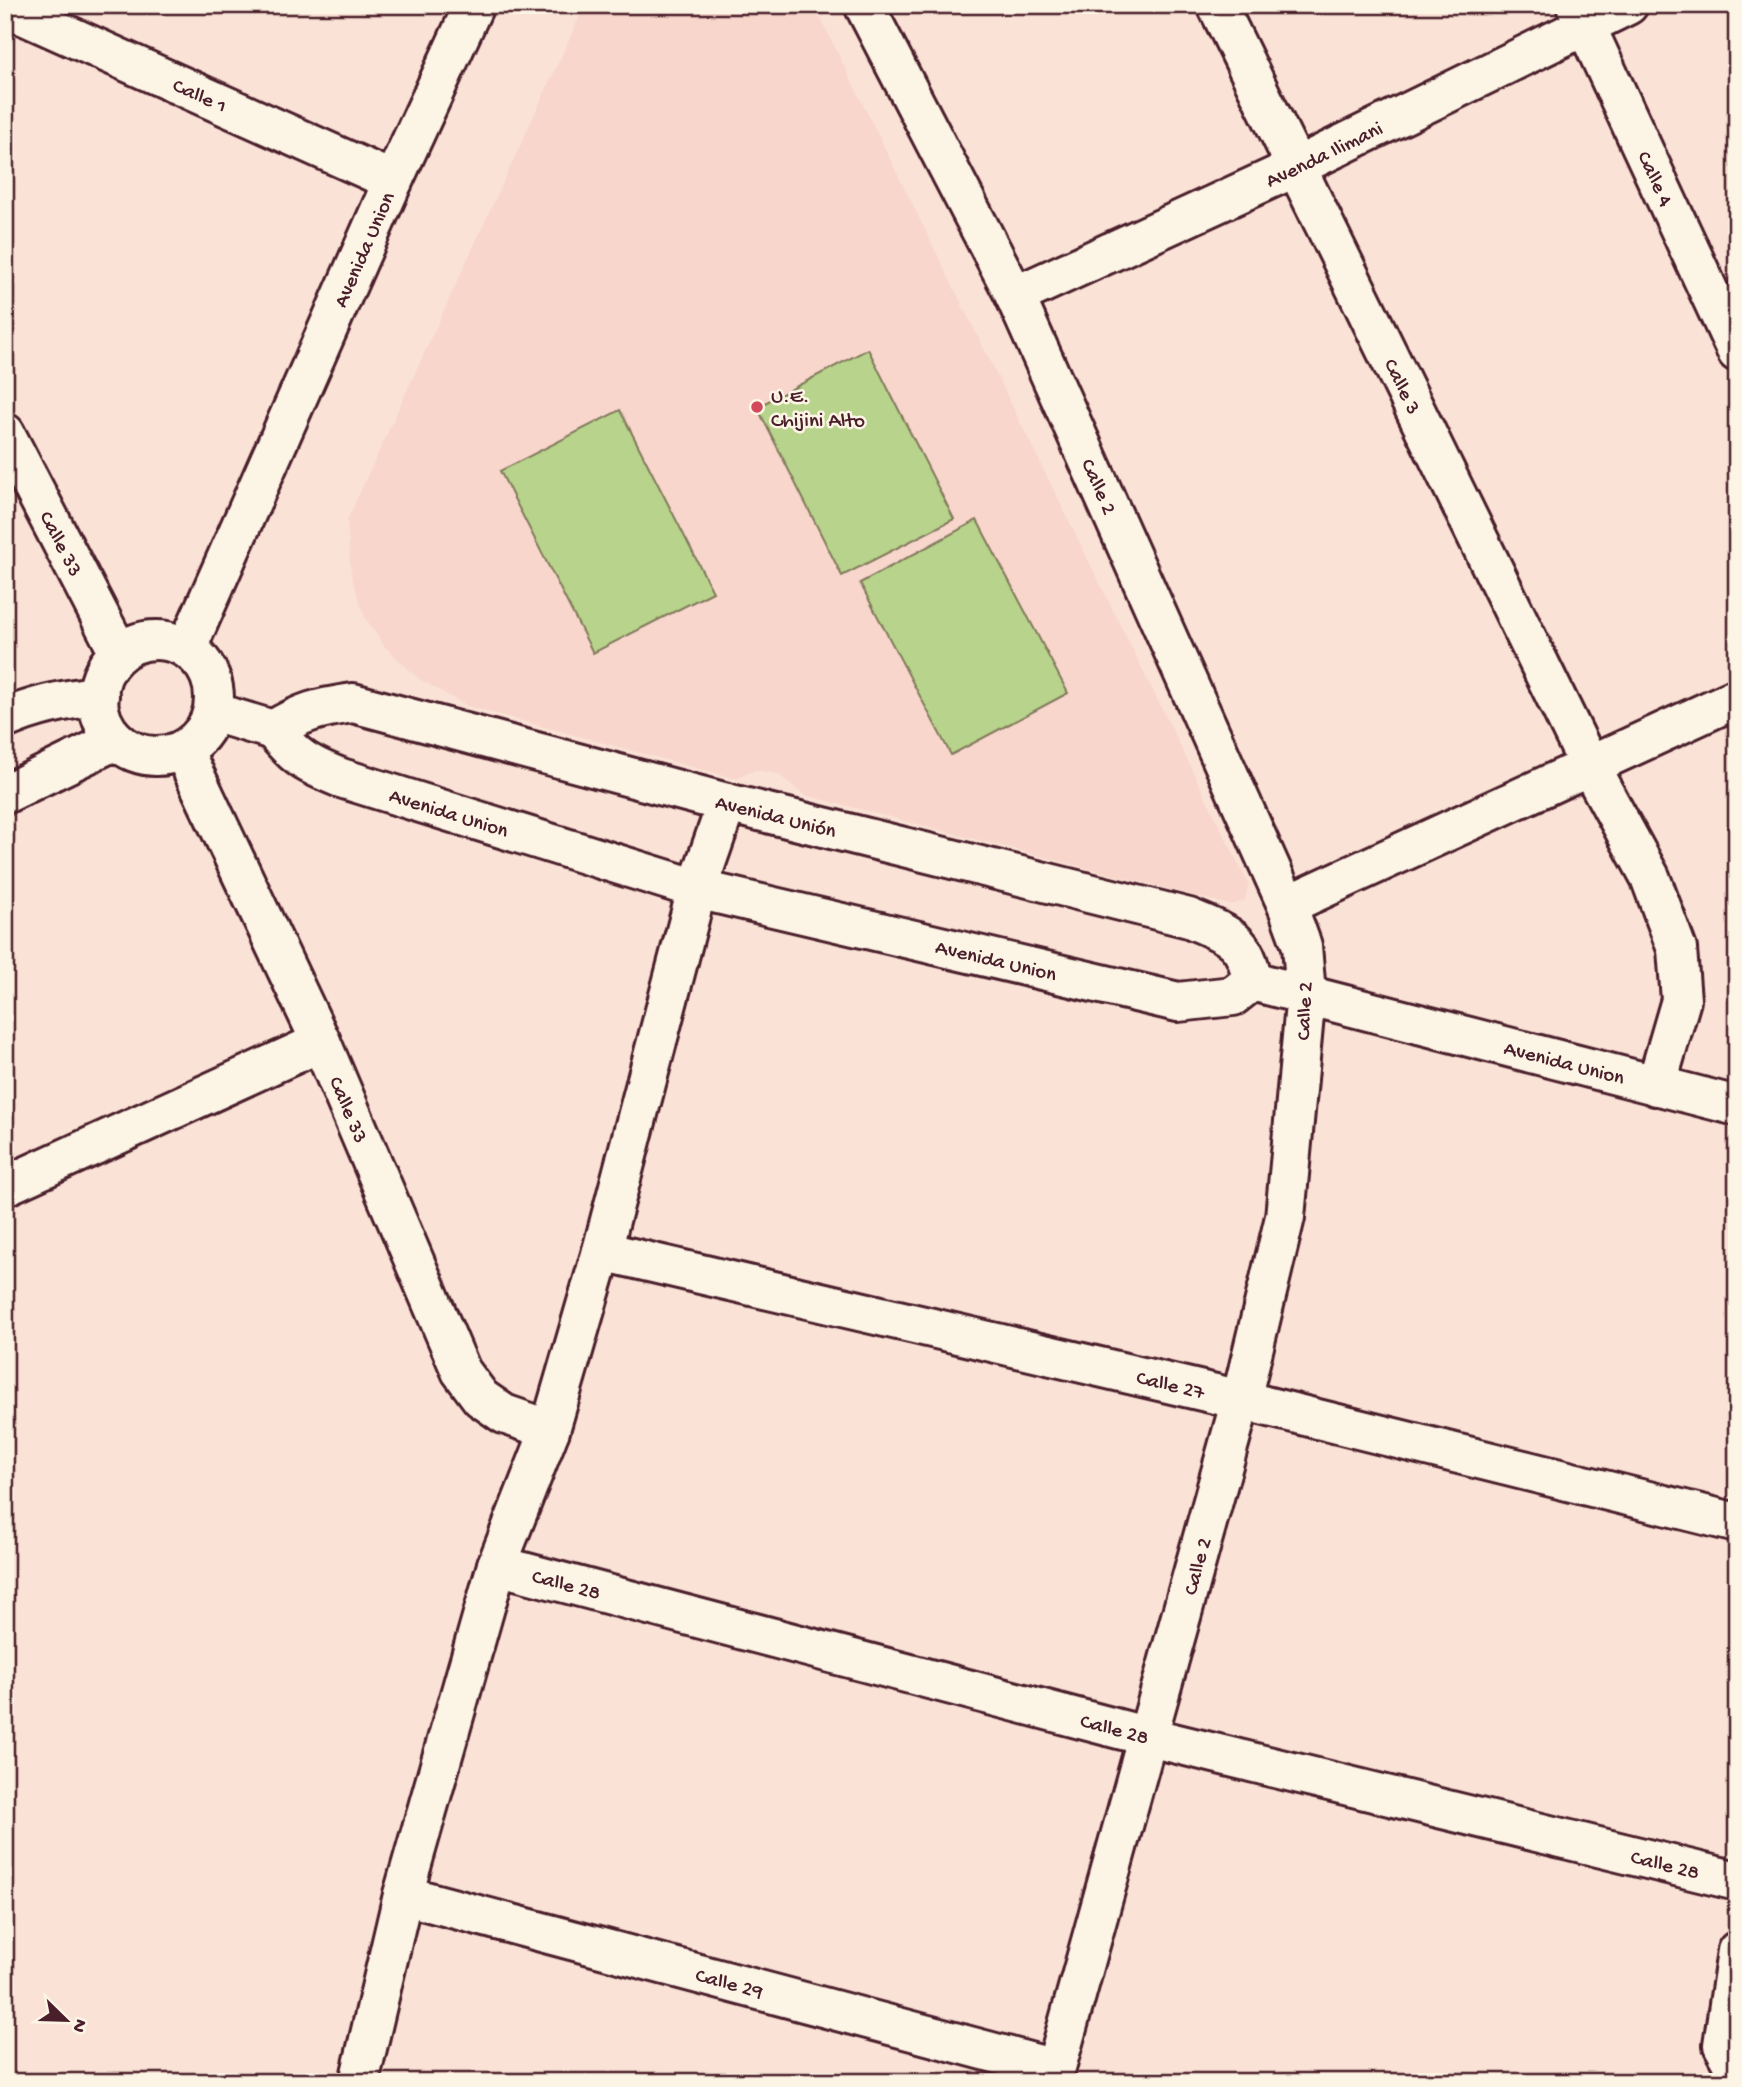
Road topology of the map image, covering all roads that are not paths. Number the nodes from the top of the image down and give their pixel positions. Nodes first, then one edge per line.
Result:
1 (474, 5) edge
2 (864, 5) edge
3 (1217, 5) edge
4 (1628, 5) edge
5 (5, 7) edge
6 (1581, 15) edge
7 (69, 20) edge
8 (1296, 167) junction
9 (393, 181) junction
10 (1015, 296) junction
11 (1737, 352) edge
12 (5, 433) edge
13 (187, 648) junction
14 (119, 653) junction
15 (99, 696) junction
16 (1737, 698) edge
17 (213, 712) junction
18 (5, 719) edge
19 (273, 730) junction
20 (116, 740) junction
21 (183, 750) junction
22 (1589, 765) junction
23 (5, 794) edge
24 (727, 803) junction
25 (696, 889) junction
26 (1287, 905) junction
27 (1252, 981) junction
28 (1306, 994) junction
29 (321, 1042) junction
30 (1656, 1086) junction
31 (1737, 1106) edge
32 (5, 1186) edge
33 (602, 1251) junction
34 (1241, 1400) junction
35 (550, 1430) junction
36 (1737, 1523) edge
37 (497, 1564) junction
38 (1149, 1737) junction
39 (1737, 1881) edge
40 (403, 1895) junction
41 (1737, 1951) edge
42 (1737, 2070) edge
43 (1054, 2075) edge
44 (359, 2082) edge

1 - 9 street, Avenida Union
2 - 10 street, Calle 2
3 - 8 street, Calle 3
4 - 6 street, Avenda Ilimani
5 - 7 street, Calle 1
6 - 8 street, Avenda Ilimani
6 - 11 street, Calle 4
7 - 9 street, Calle 1
8 - 10 street, Avenda Ilimani
8 - 22 street, Calle 3
9 - 13 street, Avenida Union
10 - 26 street, Calle 2
12 - 14 street, Calle 33
13 - 14 street
13 - 17 street
14 - 15 street
15 - 18 street
15 - 20 street
16 - 22 street
17 - 19 street
17 - 21 street
19 - 24 street, Avenida Unión
19 - 25 street, Avenida Union
20 - 21 street
20 - 23 street
21 - 29 street, Calle 33
22 - 26 street
22 - 30 street, Calle 3
24 - 25 street
24 - 27 street, Avenida Unión
25 - 27 street, Avenida Union
25 - 33 street
26 - 28 street, Calle 2
27 - 28 street, Avenida Union
28 - 30 street, Avenida Union
28 - 34 street, Calle 2
29 - 32 street
29 - 35 street, Calle 33
30 - 31 street, Avenida Union
33 - 34 street, Calle 27
33 - 35 street
34 - 36 street, Calle 27
34 - 38 street, Calle 2
35 - 37 street
37 - 38 street, Calle 28
37 - 40 street
38 - 39 street, Calle 28
38 - 43 street, Calle 2
40 - 43 street, Calle 29
40 - 44 street
41 - 42 street

